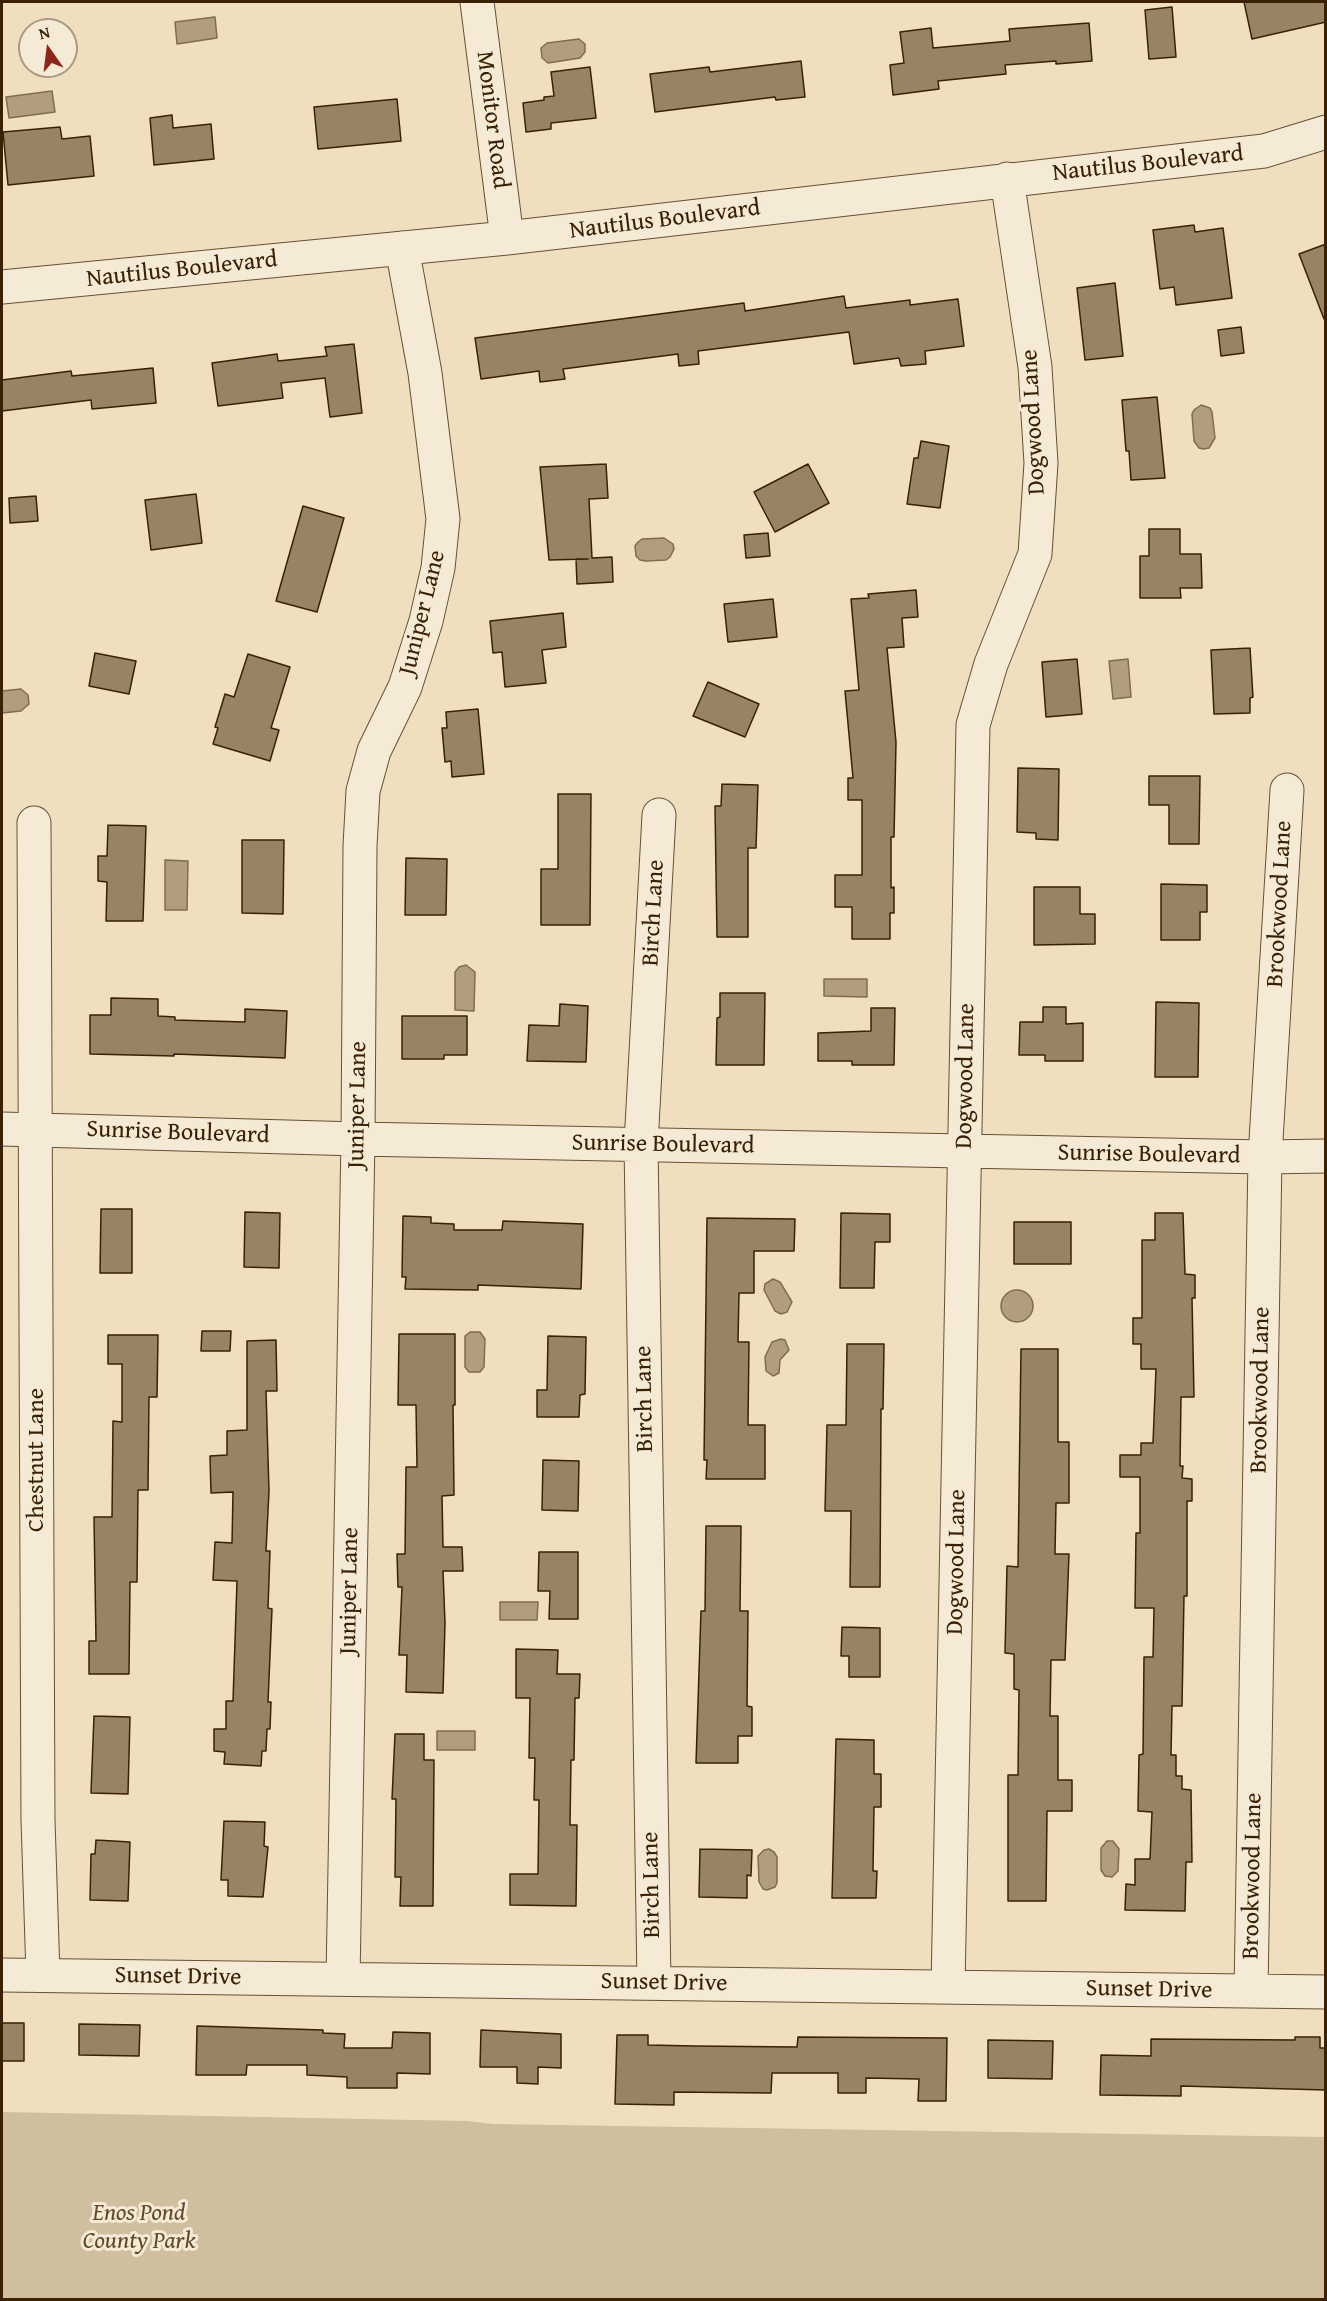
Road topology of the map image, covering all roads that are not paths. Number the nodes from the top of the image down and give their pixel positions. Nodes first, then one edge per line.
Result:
1 (477, 2) edge
2 (1326, 132) edge
3 (1007, 179) junction
4 (507, 238) junction
5 (402, 248) junction
6 (2, 287) edge
7 (1287, 790) dead end
8 (659, 815) dead end
9 (34, 823) dead end
10 (2, 1129) edge
11 (36, 1129) junction
12 (357, 1139) junction
13 (641, 1144) junction
14 (964, 1151) junction
15 (1326, 1156) edge
16 (1265, 1157) junction
17 (2, 1975) edge
18 (43, 1975) junction
19 (343, 1979) junction
20 (654, 1983) junction
21 (948, 1987) junction
22 (1251, 1991) junction
23 (1326, 1992) edge

1 - 4 street, Monitor Road
2 - 3 street, Nautilus Boulevard
3 - 4 street, Nautilus Boulevard
3 - 14 street, Dogwood Lane
4 - 5 street, Nautilus Boulevard
5 - 6 street, Nautilus Boulevard
5 - 12 street, Juniper Lane
7 - 16 street, Brookwood Lane
8 - 13 street, Birch Lane
9 - 11 street, Chestnut Lane
10 - 11 street, Sunrise Boulevard
11 - 12 street, Sunrise Boulevard
11 - 18 street, Chestnut Lane
12 - 13 street, Sunrise Boulevard
12 - 19 street, Juniper Lane
13 - 14 street, Sunrise Boulevard
13 - 20 street, Birch Lane
14 - 16 street, Sunrise Boulevard
14 - 21 street, Dogwood Lane
15 - 16 street, Sunrise Boulevard
16 - 22 street, Brookwood Lane
17 - 18 street, Sunset Drive
18 - 19 street, Sunset Drive
19 - 20 street, Sunset Drive
20 - 21 street, Sunset Drive
21 - 22 street, Sunset Drive
22 - 23 street, Sunset Drive

